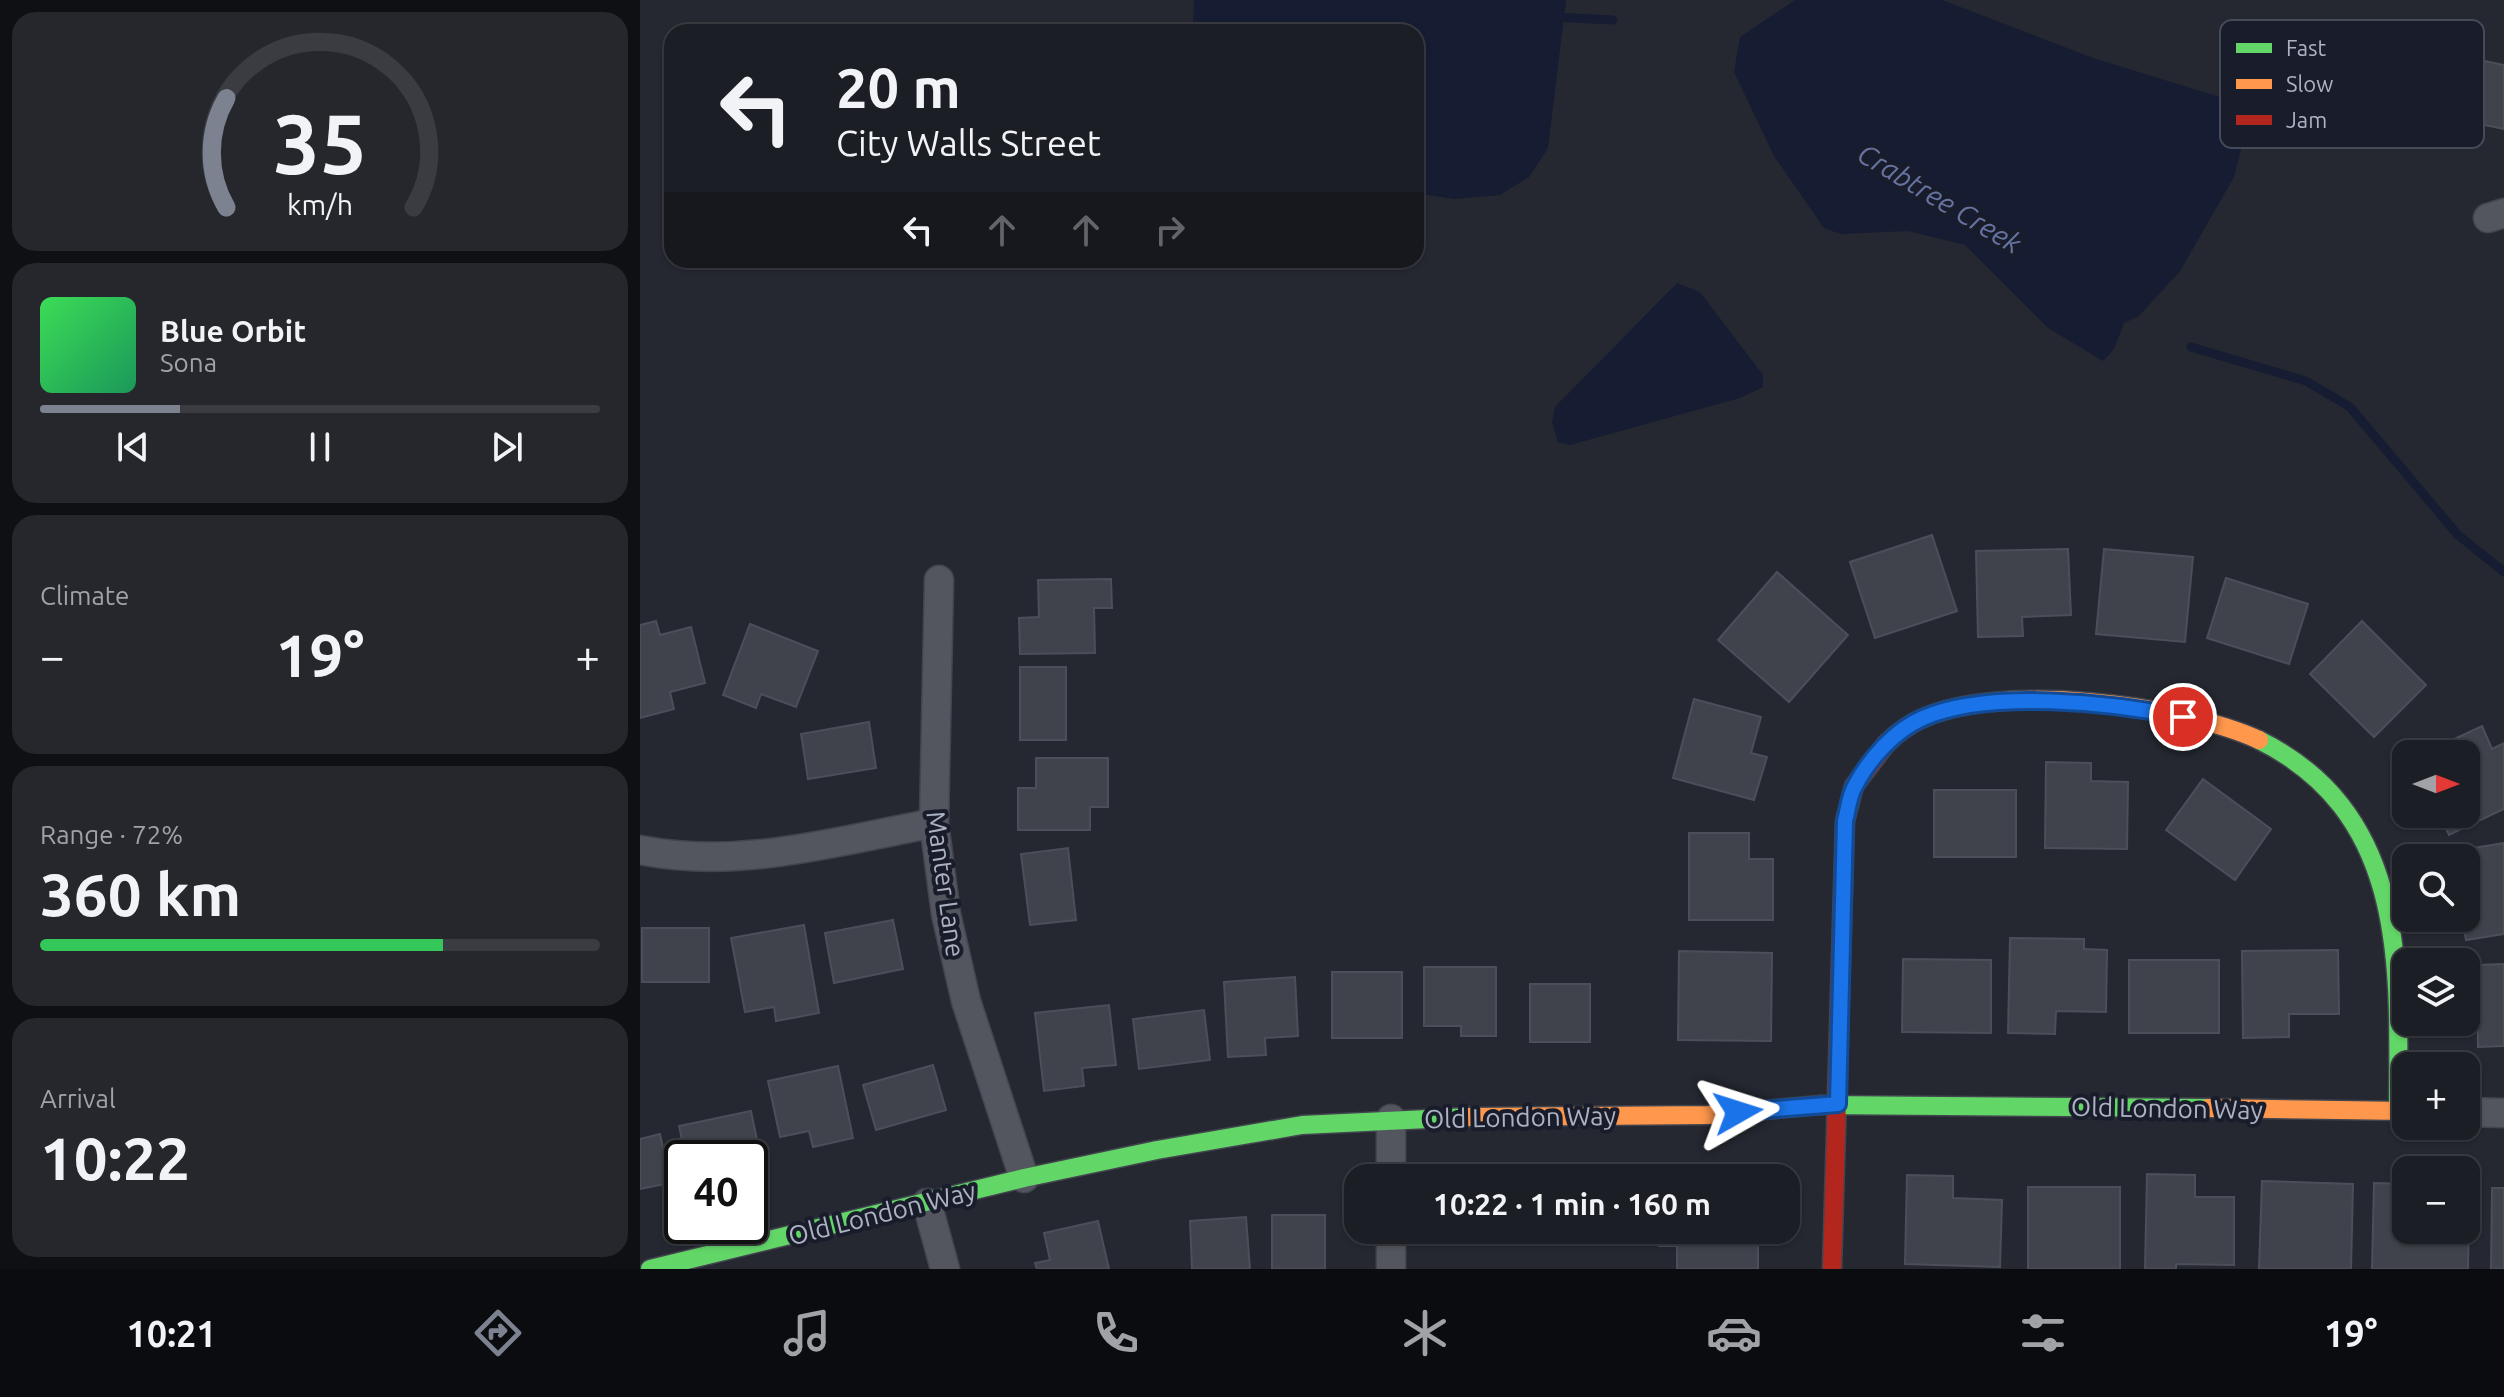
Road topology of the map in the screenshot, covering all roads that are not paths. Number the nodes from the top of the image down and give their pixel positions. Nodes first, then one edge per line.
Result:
1 (939, 580) dead end
2 (934, 823) junction
3 (640, 850) edge
4 (2400, 1052) edge
5 (1838, 1104) junction
6 (2392, 1111) edge
7 (2480, 1112) edge
8 (2504, 1113) edge
9 (1391, 1119) junction
10 (1391, 1164) edge
11 (1024, 1178) junction
12 (927, 1203) junction
13 (1391, 1244) edge
14 (650, 1269) edge
15 (945, 1269) edge
16 (1391, 1269) edge
17 (1832, 1269) edge

1 - 2 street, Manter Lane
2 - 3 street
2 - 11 street, Manter Lane
4 - 5 street
5 - 6 street, Old London Way
5 - 9 street, Old London Way
5 - 17 street
7 - 8 street
9 - 10 street
9 - 11 street, Old London Way
11 - 12 street, Old London Way
12 - 14 street, Old London Way
12 - 15 street
13 - 16 street

